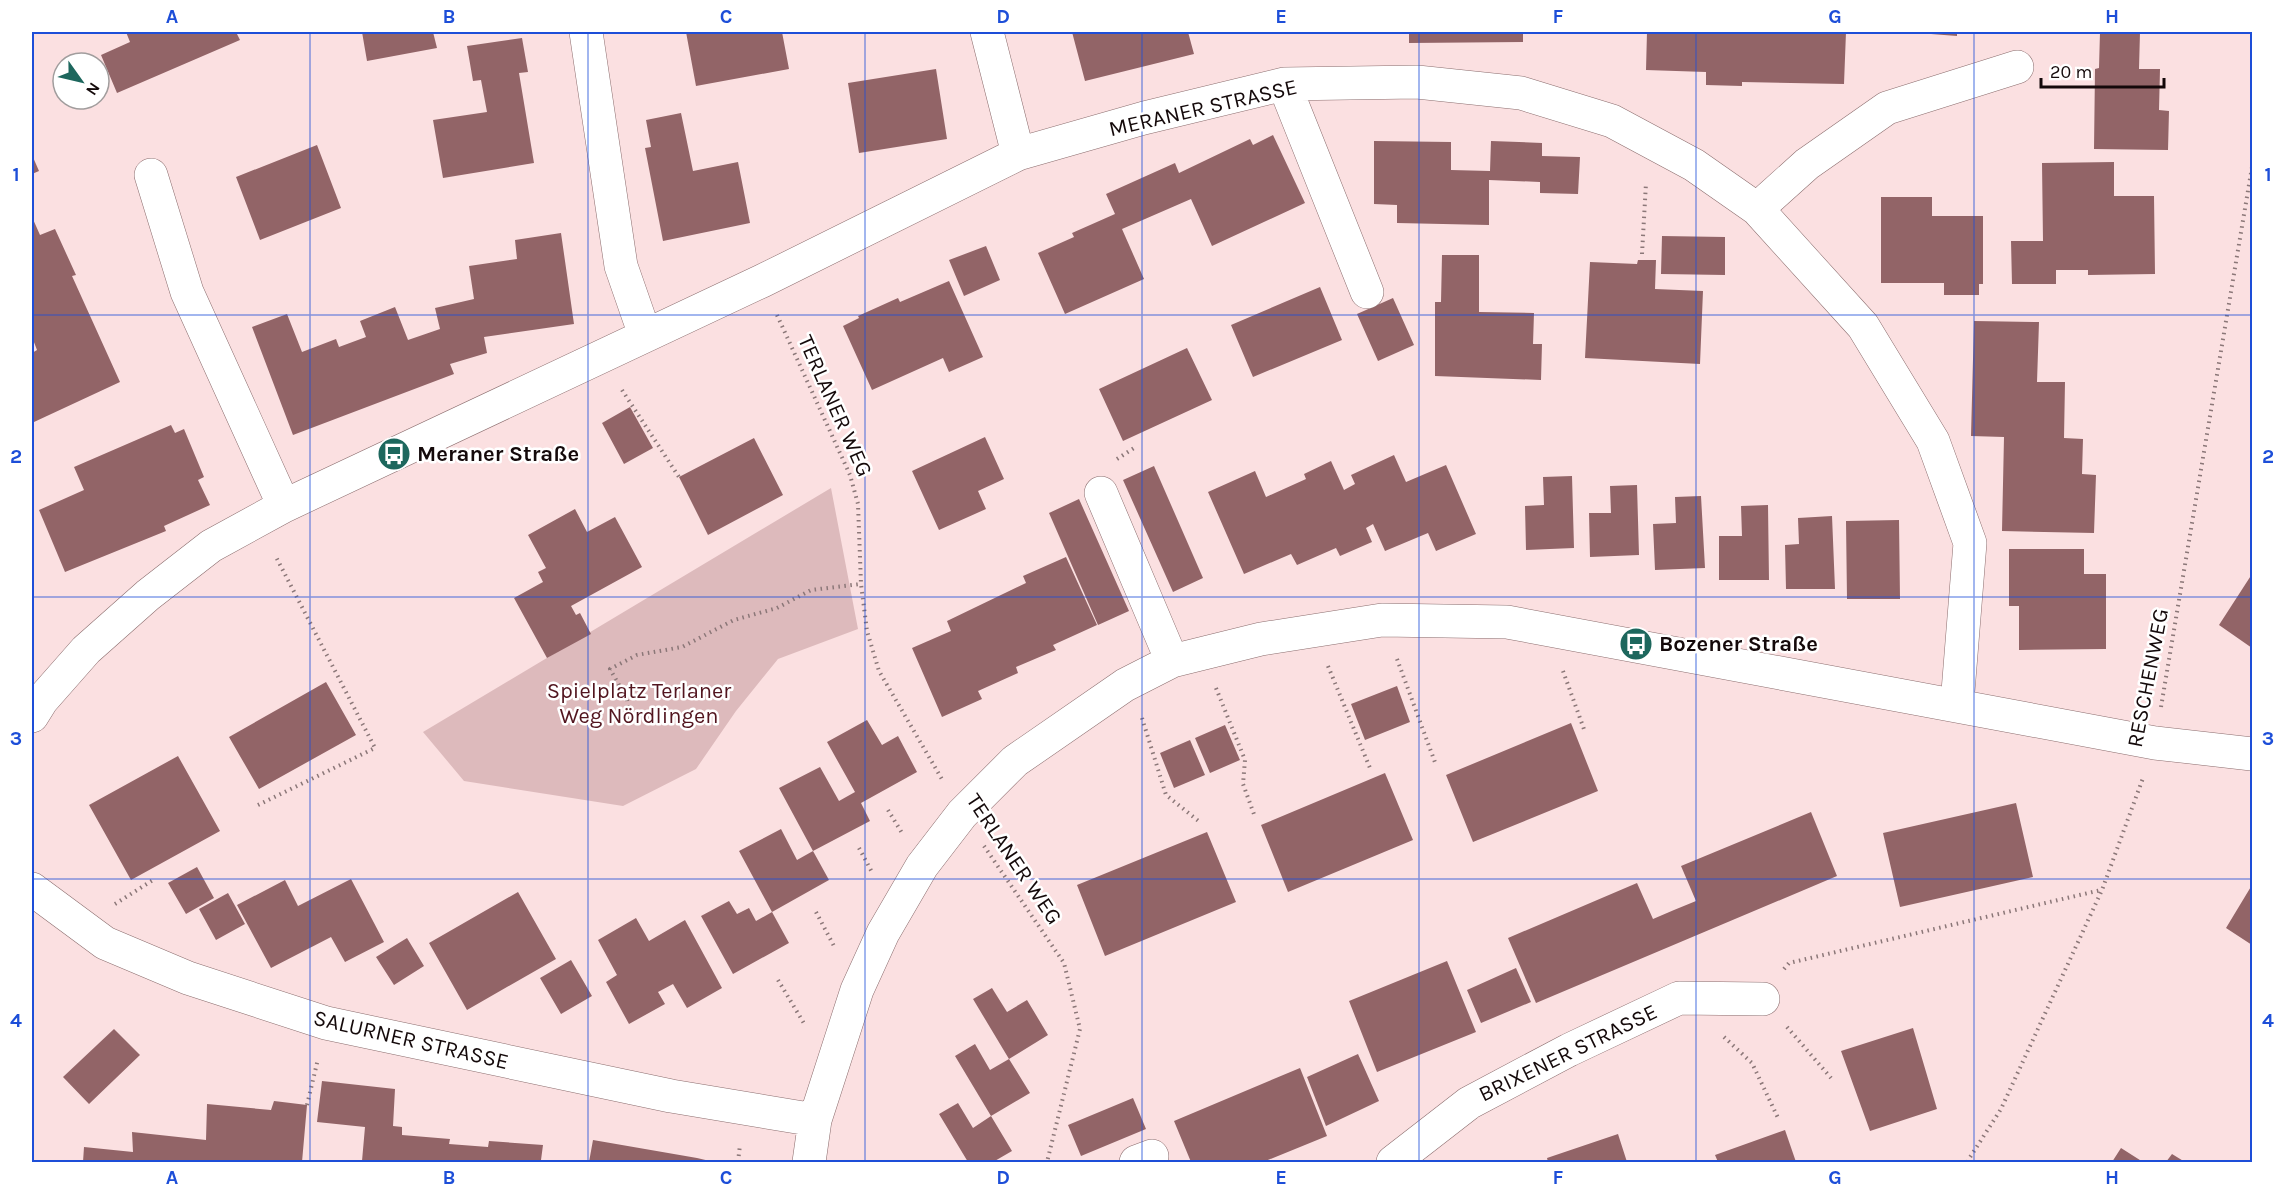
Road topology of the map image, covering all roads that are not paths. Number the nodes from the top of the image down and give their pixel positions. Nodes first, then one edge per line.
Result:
1 (586, 32) edge
2 (987, 32) edge
3 (2017, 67) dead end
4 (1284, 84) junction
5 (1018, 154) junction
6 (151, 175) dead end
7 (1757, 209) junction
8 (1367, 292) dead end
9 (645, 335) junction
10 (1101, 493) dead end
11 (271, 514) junction
12 (1187, 657) junction
13 (1957, 704) junction
14 (32, 716) edge
15 (2253, 754) edge
16 (32, 889) edge
17 (1763, 999) road end
18 (815, 1120) junction
19 (809, 1162) edge
20 (1393, 1162) edge

1 - 9 street
2 - 5 street
3 - 7 street
4 - 5 street, MERANER STRASSE
4 - 7 street, MERANER STRASSE
4 - 8 street
5 - 9 street, MERANER STRASSE
6 - 11 street
7 - 13 street, MERANER STRASSE
9 - 11 street, MERANER STRASSE
10 - 12 street
11 - 14 street, MERANER STRASSE
12 - 13 street
12 - 18 street
13 - 15 street
16 - 18 street, SALURNER STRASSE
17 - 20 street, BRIXENER STRASSE
18 - 19 street

